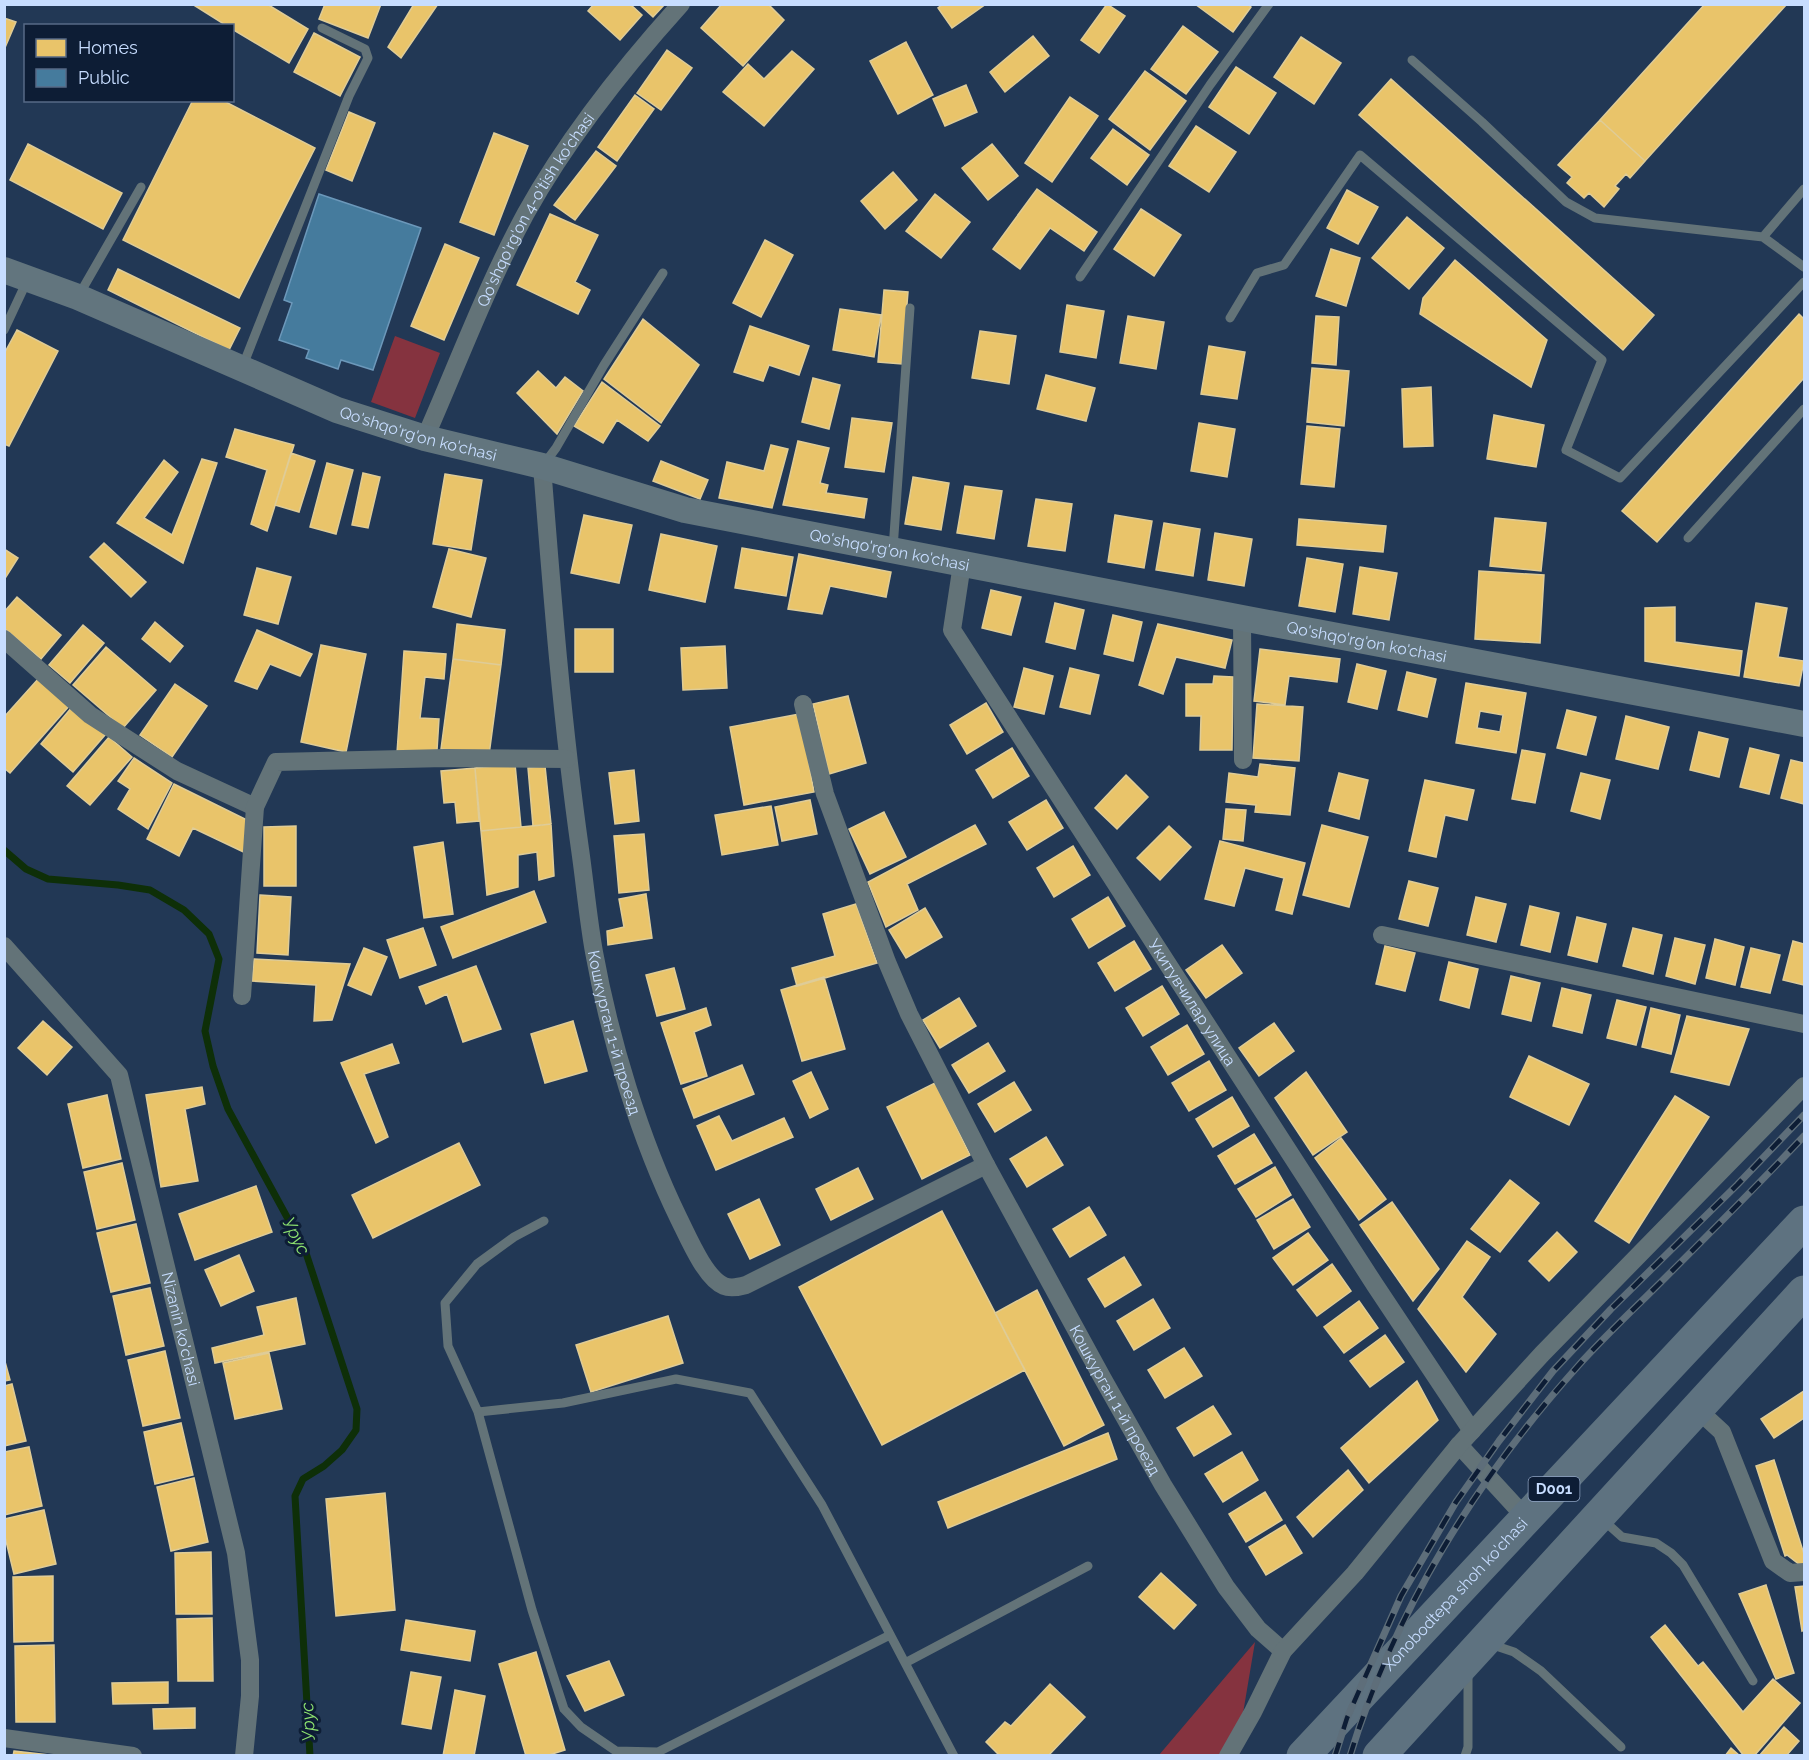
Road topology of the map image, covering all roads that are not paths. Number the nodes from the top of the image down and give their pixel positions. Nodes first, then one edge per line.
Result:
1 (681, 4) edge
2 (1269, 4) edge
3 (322, 28) dead end
4 (1412, 60) dead end
5 (141, 187) dead end
6 (1804, 189) edge
7 (1762, 237) junction
8 (1804, 267) edge
9 (4, 270) edge
10 (663, 273) dead end
11 (1080, 277) dead end
12 (28, 279) junction
13 (1804, 282) edge
14 (78, 297) junction
15 (910, 308) dead end
16 (1230, 318) dead end
17 (4, 330) edge
18 (241, 370) junction
19 (1804, 409) edge
20 (425, 438) junction
21 (542, 466) junction
22 (1688, 538) dead end
23 (893, 552) junction
24 (962, 564) junction
25 (1242, 618) junction
26 (4, 639) edge
27 (803, 704) dead end
28 (1804, 724) edge
29 (567, 759) junction
30 (1243, 760) dead end
31 (255, 807) junction
32 (1382, 935) dead end
33 (4, 946) edge
34 (242, 996) dead end
35 (1804, 1024) edge
36 (1804, 1086) edge
37 (986, 1164) junction
38 (544, 1221) dead end
39 (1804, 1222) edge
40 (1804, 1292) edge
41 (1697, 1409) junction
42 (478, 1412) junction
43 (1472, 1431) junction
44 (1459, 1446) junction
45 (1598, 1516) junction
46 (1526, 1518) junction
47 (1088, 1566) dead end
48 (1804, 1572) edge
49 (890, 1635) junction
50 (1475, 1650) junction
51 (1283, 1652) junction
52 (905, 1663) junction
53 (1753, 1681) dead end
54 (4, 1738) edge
55 (1621, 1747) dead end
56 (1468, 1752) edge
57 (950, 1753) edge
58 (134, 1755) edge
59 (244, 1755) edge
60 (1228, 1755) edge
61 (1303, 1755) edge
62 (1378, 1755) edge

1 - 20 street, Qo'shqo'rg'on 4-o'tish ko'chasi
2 - 11 lane
3 - 18 lane
4 - 7 lane
5 - 14 lane
6 - 7 lane
7 - 8 lane
9 - 12 street, Qo'shqo'rg'on ko'chasi
10 - 21 lane
12 - 14 street, Qo'shqo'rg'on ko'chasi
12 - 17 lane
13 - 16 lane
14 - 18 street, Qo'shqo'rg'on ko'chasi
15 - 23 lane
18 - 20 street, Qo'shqo'rg'on ko'chasi
19 - 22 lane
20 - 21 street, Qo'shqo'rg'on ko'chasi
21 - 23 street, Qo'shqo'rg'on ko'chasi
21 - 29 street, Кошкурган 1-й проезд
23 - 24 street, Qo'shqo'rg'on ko'chasi
24 - 25 street, Qo'shqo'rg'on ko'chasi
24 - 43 street, Укитувчилар улица
25 - 28 street, Qo'shqo'rg'on ko'chasi
25 - 30 street
26 - 31 street
27 - 37 street, Кошкурган 1-й проезд
29 - 31 street
29 - 37 street, Кошкурган 1-й проезд
31 - 34 street
32 - 35 street
33 - 59 street, Nizanin ko'chasi
36 - 43 street
37 - 51 street, Кошкурган 1-й проезд
38 - 42 lane
39 - 46 highway, Xonobodtepa shoh ko'chasi / D001
40 - 41 highway, D001
41 - 45 highway, D001
41 - 48 street
42 - 49 lane
42 - 49 lane
43 - 44 street
44 - 46 street
44 - 51 street
45 - 50 highway, D001
45 - 53 lane
46 - 61 highway, Xonobodtepa shoh ko'chasi / D001
47 - 52 lane
49 - 52 lane
50 - 55 lane
50 - 56 lane
50 - 62 highway, D001
51 - 60 street
52 - 57 lane
54 - 58 street

